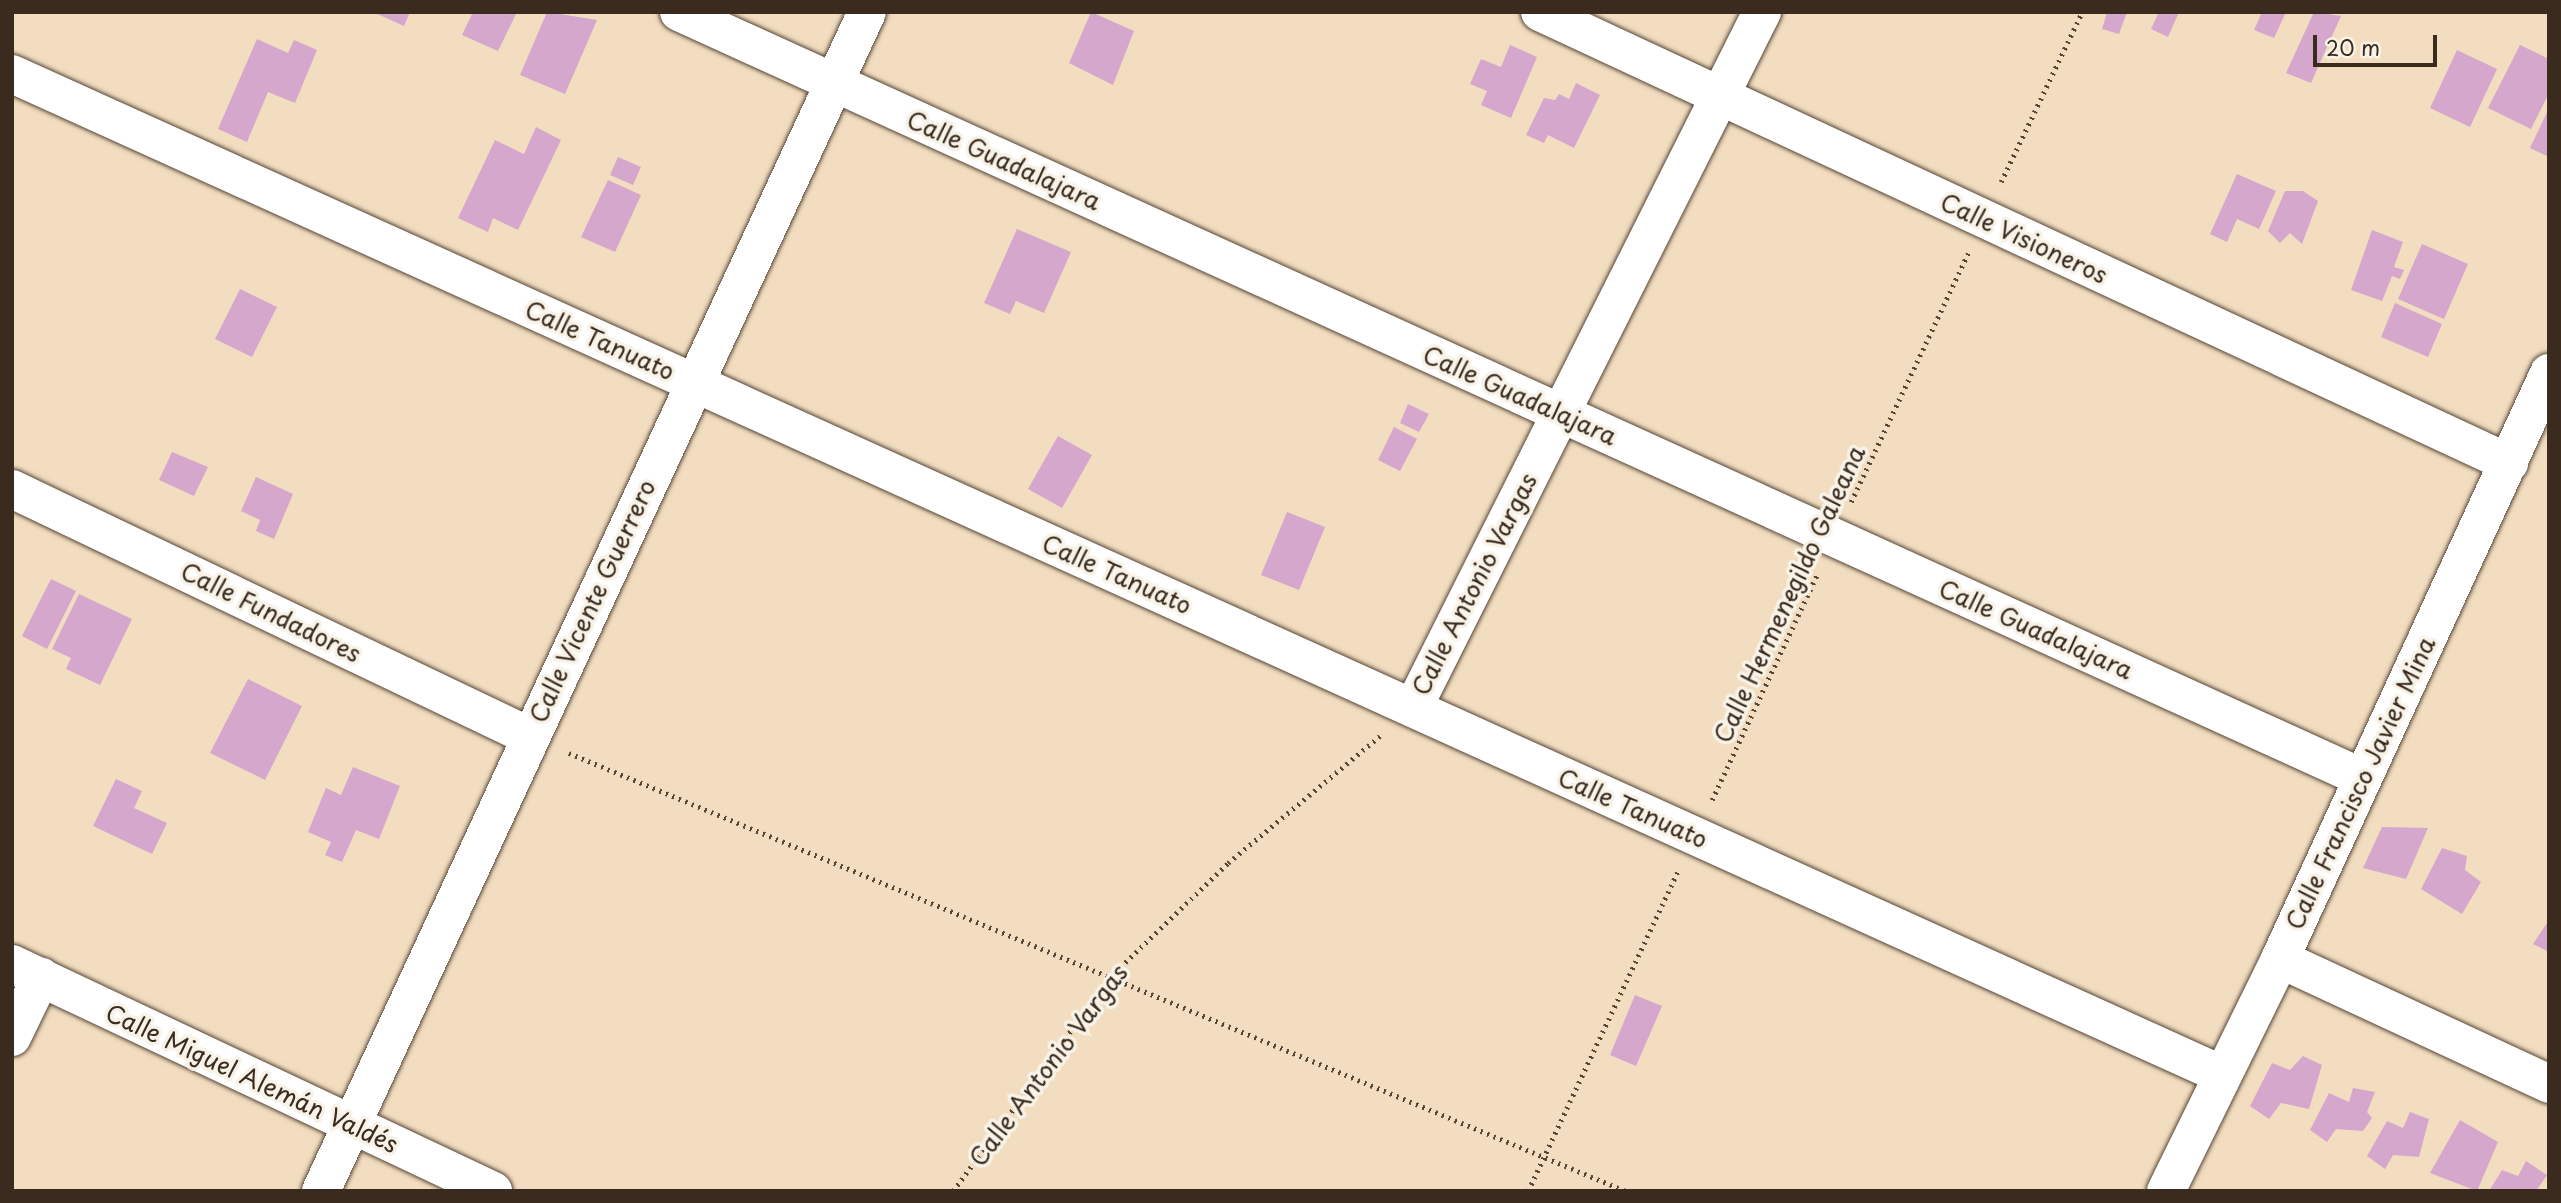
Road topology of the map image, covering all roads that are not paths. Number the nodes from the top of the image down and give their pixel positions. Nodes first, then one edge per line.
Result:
1 (679, 12) edge
2 (867, 12) edge
3 (1540, 12) edge
4 (1762, 12) edge
5 (12, 74) edge
6 (836, 84) junction
7 (1721, 97) junction
8 (2549, 373) edge
9 (694, 383) junction
10 (1560, 413) junction
11 (2509, 463) junction
12 (12, 489) edge
13 (1413, 708) junction
14 (529, 736) junction
15 (2361, 777) junction
16 (2280, 959) junction
17 (27, 970) edge
18 (12, 1037) edge
19 (2221, 1074) junction
20 (2549, 1084) edge
21 (353, 1126) junction
22 (321, 1191) edge
23 (493, 1191) edge
24 (2166, 1191) edge

1 - 6 street, Calle Guadalajara
2 - 6 street, Calle Vicente Guerrero
3 - 7 street, Calle Visioneros
4 - 7 street, Calle Antonio Vargas
5 - 9 street, Calle Tanuato
6 - 9 street, Calle Vicente Guerrero
6 - 10 street, Calle Guadalajara
7 - 10 street, Calle Antonio Vargas
7 - 11 street, Calle Visioneros
8 - 11 street, Calle Francisco Javier Mina
9 - 13 street, Calle Tanuato
9 - 14 street, Calle Vicente Guerrero
10 - 13 street, Calle Antonio Vargas
10 - 15 street, Calle Guadalajara
11 - 15 street, Calle Francisco Javier Mina
12 - 14 street, Calle Fundadores
13 - 19 street, Calle Tanuato
14 - 21 street, Calle Vicente Guerrero
15 - 16 street, Calle Francisco Javier Mina
16 - 19 street, Calle Francisco Javier Mina
16 - 20 street
17 - 18 street
17 - 21 street, Calle Miguel Alemán Valdés
19 - 24 street, Calle Francisco Javier Mina
21 - 22 street, Calle Vicente Guerrero
21 - 23 street, Calle Miguel Alemán Valdés

